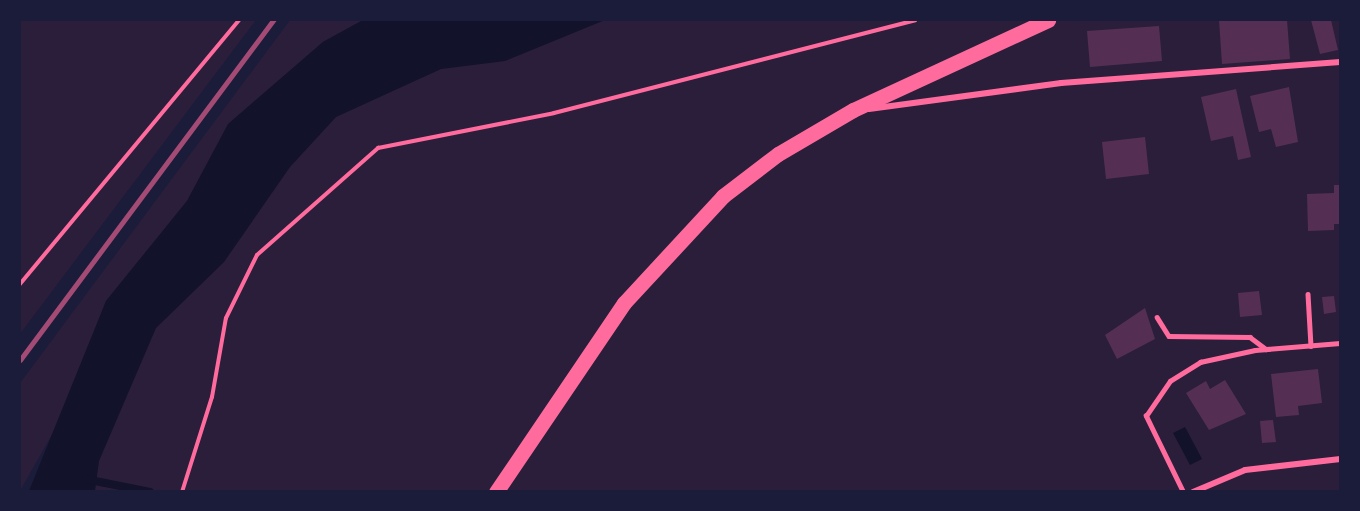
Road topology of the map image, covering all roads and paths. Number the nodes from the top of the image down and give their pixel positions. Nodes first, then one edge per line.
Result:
1 (239, 20) edge
2 (915, 20) edge
3 (1048, 20) edge
4 (1341, 62) edge
5 (853, 110) junction
6 (20, 284) edge
7 (1308, 294) dead end
8 (1157, 317) dead end
9 (1341, 343) edge
10 (1311, 346) junction
11 (1266, 349) junction
12 (1341, 459) edge
13 (182, 492) edge
14 (496, 492) edge
15 (1183, 492) edge
16 (1193, 492) edge

1 - 6 path
2 - 13 path
3 - 5 main road
4 - 5 street
5 - 14 main road
7 - 10 lane
8 - 11 lane
9 - 10 lane
10 - 11 lane
11 - 15 lane
12 - 16 street

